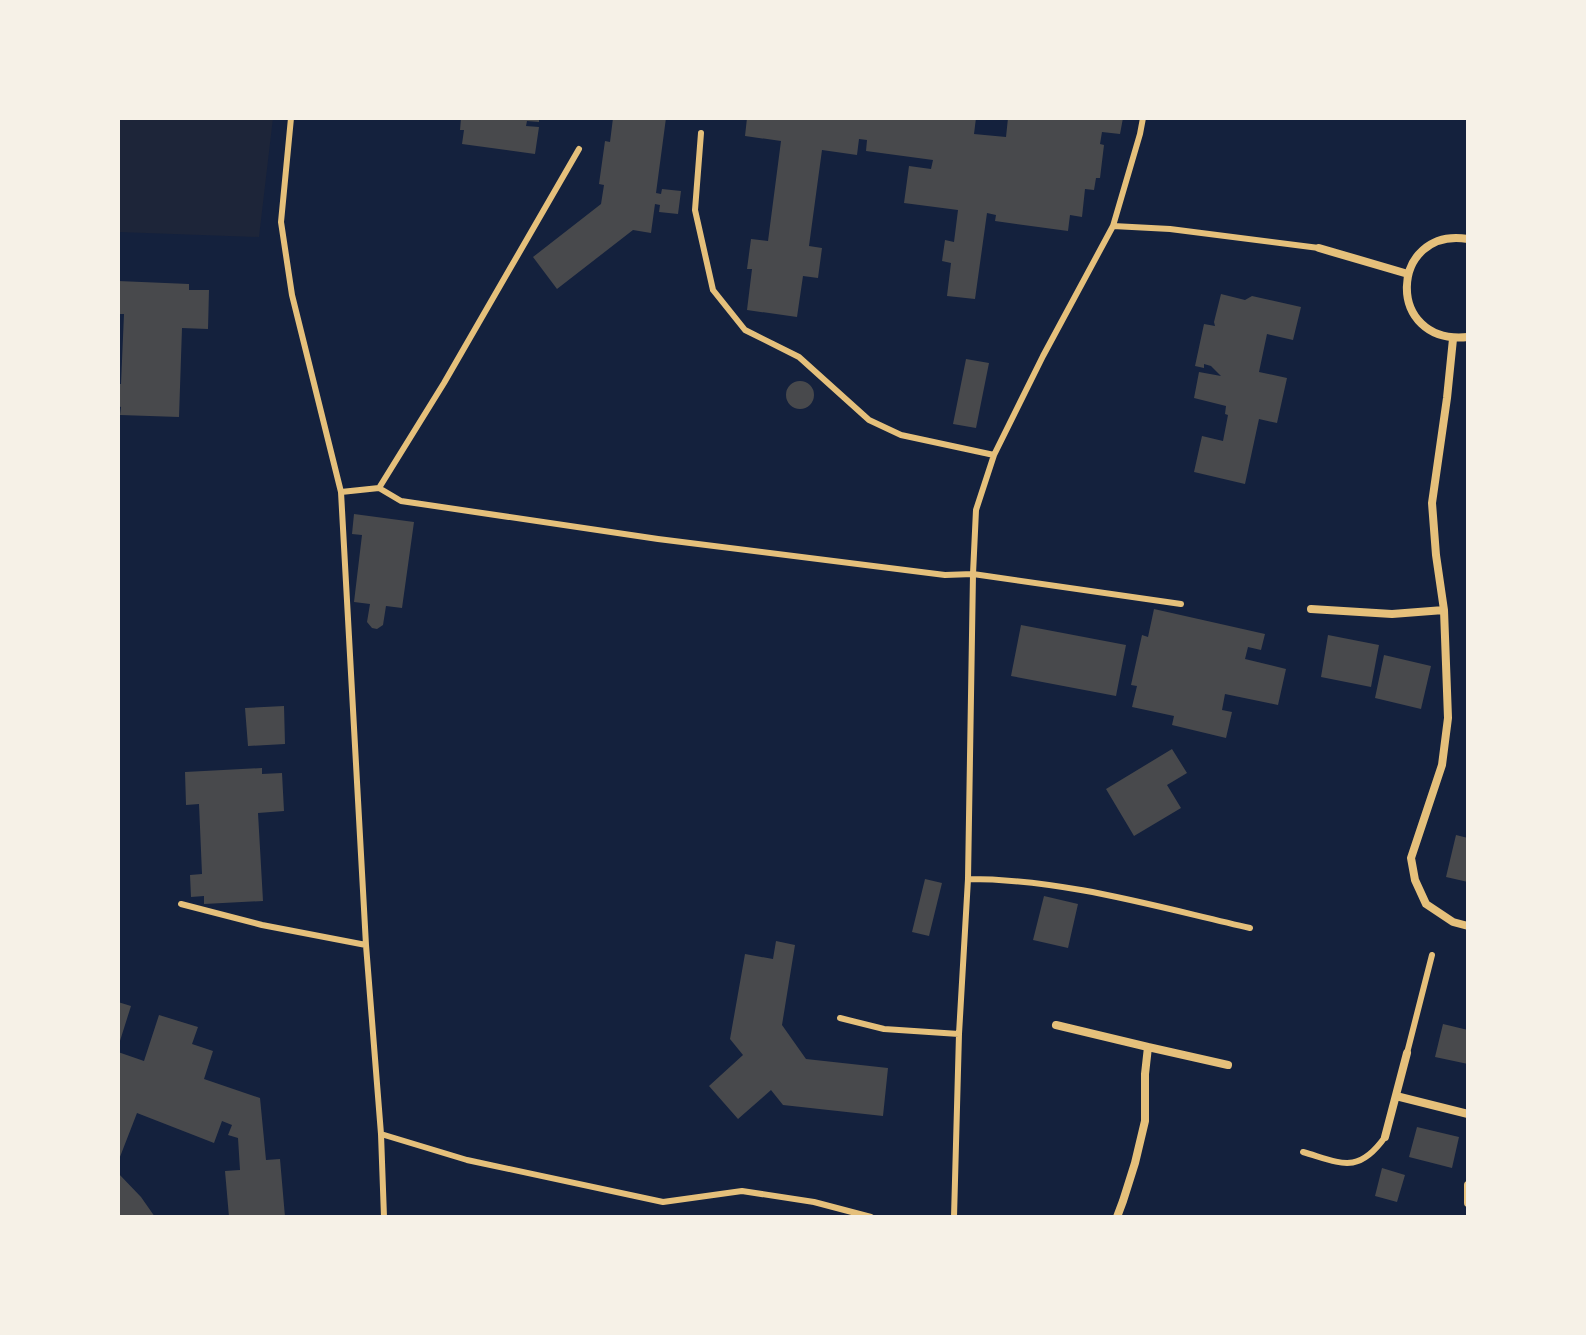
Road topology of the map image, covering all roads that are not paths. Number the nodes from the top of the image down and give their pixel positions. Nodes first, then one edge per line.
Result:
1 (291, 118) edge
2 (1143, 118) edge
3 (701, 133) dead end
4 (579, 149) dead end
5 (1113, 226) junction
6 (1468, 239) edge
7 (1319, 248) joint
8 (1408, 274) junction
9 (1468, 337) edge
10 (1453, 339) junction
11 (994, 455) junction
12 (379, 488) junction
13 (341, 492) junction
14 (973, 574) junction
15 (1181, 604) dead end
16 (1311, 609) dead end
17 (1444, 610) junction
18 (968, 879) junction
19 (181, 904) dead end
20 (1468, 926) edge
21 (1250, 928) dead end
22 (366, 945) junction
23 (1432, 955) dead end
24 (840, 1018) dead end
25 (1056, 1025) dead end
26 (959, 1034) junction
27 (1148, 1047) junction
28 (1407, 1053) joint
29 (1228, 1065) dead end
30 (1396, 1096) junction
31 (1468, 1114) edge
32 (381, 1134) junction
33 (1385, 1137) joint
34 (1303, 1152) dead end
35 (1468, 1185) edge
36 (1468, 1203) edge
37 (384, 1217) edge
38 (871, 1217) edge
39 (954, 1217) edge
40 (1117, 1217) edge

1 - 13 lane
2 - 5 lane
3 - 11 lane
4 - 12 lane
5 - 7 lane
5 - 11 lane
6 - 8 street
7 - 8 street
8 - 10 street
9 - 10 street
10 - 17 street
11 - 14 lane
12 - 13 lane
12 - 14 lane
13 - 22 lane
14 - 15 lane
14 - 18 lane
16 - 17 street
17 - 20 street
18 - 21 lane
18 - 26 lane
19 - 22 lane
22 - 32 lane
23 - 28 lane
24 - 26 lane
25 - 27 street
26 - 39 lane
27 - 29 street
27 - 40 street
28 - 30 street
30 - 31 street
30 - 33 street
32 - 37 lane
32 - 38 lane
33 - 34 lane
35 - 36 street

